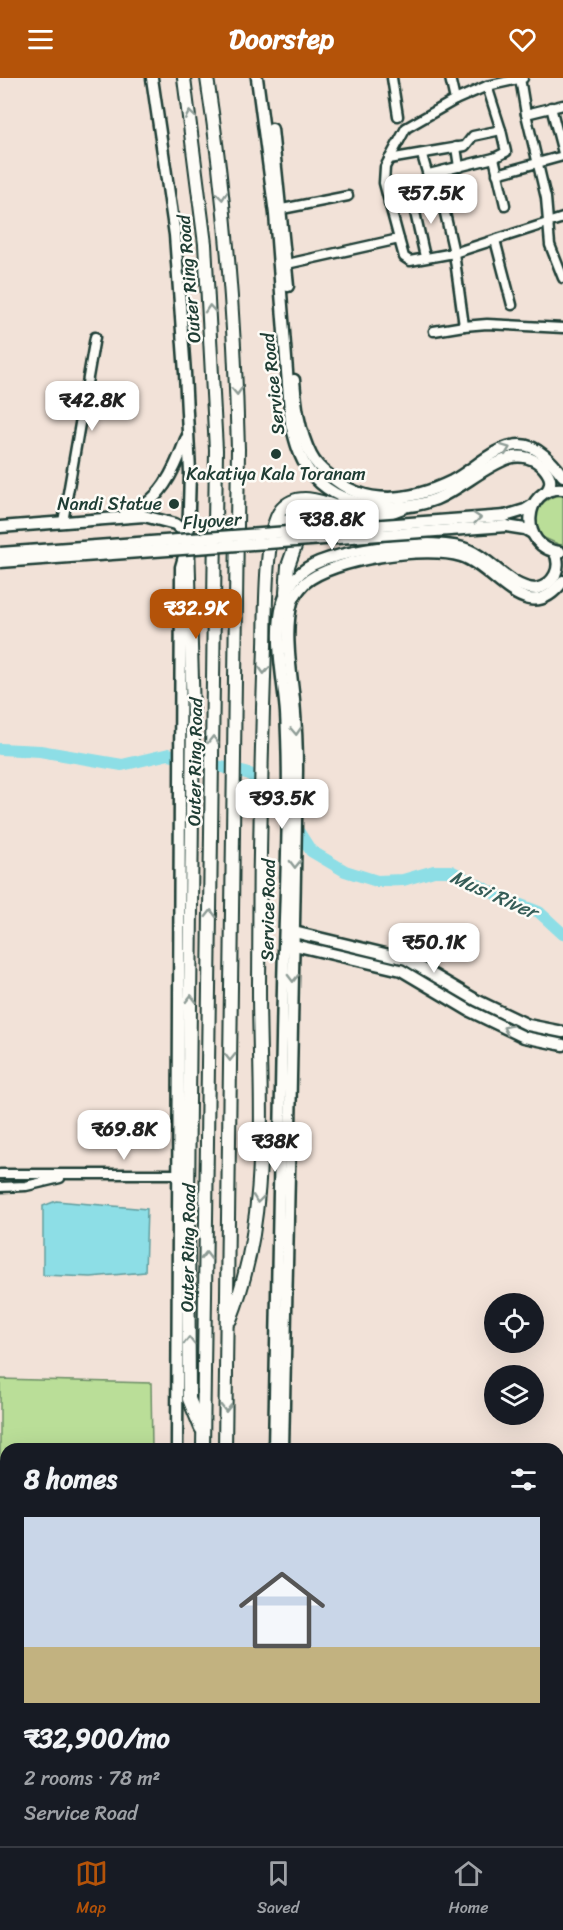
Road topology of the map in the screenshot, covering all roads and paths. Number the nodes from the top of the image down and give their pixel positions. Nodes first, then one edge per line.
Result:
1 (153, 78) edge
2 (184, 78) edge
3 (207, 78) edge
4 (257, 78) edge
5 (265, 78) edge
6 (392, 78) edge
7 (450, 78) edge
8 (521, 78) edge
9 (487, 86) junction
10 (455, 100) junction
11 (563, 105) edge
12 (551, 107) junction
13 (526, 114) junction
14 (398, 116) dead end
15 (501, 130) junction
16 (456, 147) junction
17 (422, 155) junction
18 (563, 155) edge
19 (494, 158) junction
20 (389, 159) junction
21 (538, 163) junction
22 (459, 166) junction
23 (429, 174) junction
24 (497, 174) junction
25 (457, 186) dead end
26 (436, 192) junction
27 (348, 196) dead end
28 (412, 199) junction
29 (389, 204) junction
30 (505, 205) dead end
31 (282, 209) junction
32 (563, 218) edge
33 (547, 221) junction
34 (399, 239) junction
35 (495, 240) junction
36 (454, 253) junction
37 (425, 257) junction
38 (287, 264) junction
39 (563, 278) edge
40 (512, 305) dead end
41 (464, 326) junction
42 (563, 327) edge
43 (434, 331) dead end
44 (95, 337) dead end
45 (188, 436) junction
46 (563, 476) edge
47 (563, 489) edge
48 (547, 491) junction
49 (533, 505) junction
50 (403, 507) junction
51 (118, 516) junction
52 (278, 519) junction
53 (506, 521) junction
54 (63, 522) junction
55 (0, 527) edge
56 (532, 533) junction
57 (188, 543) junction
58 (559, 551) edge
59 (0, 553) edge
60 (0, 562) edge
61 (563, 581) edge
62 (286, 592) junction
63 (188, 714) junction
64 (292, 763) junction
65 (290, 898) junction
66 (294, 933) junction
67 (294, 945) junction
68 (563, 1032) edge
69 (563, 1045) edge
70 (0, 1174) edge
71 (180, 1174) junction
72 (69, 1175) junction
73 (0, 1187) edge
74 (227, 1327) junction
75 (203, 1432) junction
76 (177, 1443) edge
77 (203, 1443) edge
78 (225, 1443) edge
79 (274, 1443) edge
80 (283, 1443) edge

1 - 45 main road
75 -> 2 highway, Outer Ring Road
3 -> 74 highway
4 - 50 main road, Service Road
5 - 31 main road, Service Road
6 - 14 street
7 - 10 street
8 - 9 street
8 - 13 street
9 - 10 street
9 - 15 street
10 - 20 street
11 - 12 street
12 - 13 street
12 - 18 street
13 - 21 street
15 - 16 street
15 - 19 street
16 - 17 street
16 - 22 street
17 - 20 street
17 - 23 street
18 - 21 street
19 - 22 street
19 - 24 street
20 - 29 street
21 - 24 street
21 - 33 street
22 - 23 street
23 - 26 street
24 - 30 street
25 - 26 street
26 - 28 street
26 - 36 street
27 - 31 street
28 - 29 street
28 - 37 street
29 - 34 street
31 - 38 main road, Service Road
32 - 33 street
33 - 35 street
33 - 39 street
34 - 37 street
34 - 38 street
35 - 36 street
35 - 40 street
36 - 37 street
36 - 41 street
38 -> 46 main road, Service Road
41 - 42 street
41 - 43 street
44 - 54 street
45 - 51 main road
45 - 57 main road
47 - 48 main road
48 - 49 main road
48 - 50 main road, Service Road
49 - 53 main road, Flyover
49 - 56 main road
50 - 52 highway
51 - 54 main road
51 - 57 main road
52 - 62 highway
52 -> 74 highway
53 - 56 main road, Flyover
59 -> 53 main road, Flyover, bridge
53 - 60 main road, Flyover, bridge
54 - 55 main road
56 - 58 main road
57 - 63 highway
58 - 62 main road
61 -> 64 main road, Service Road
62 - 64 main road, Service Road
63 - 71 main road
75 -> 63 highway
64 - 65 main road, Service Road
65 - 66 main road, Service Road
65 - 79 main road, Service Road
66 - 67 main road, Service Road
66 - 68 main road
69 -> 67 main road
67 -> 80 main road, Service Road
70 - 72 street
71 - 72 street
71 - 76 main road
72 - 73 street
74 -> 78 highway
75 - 77 highway, Outer Ring Road

